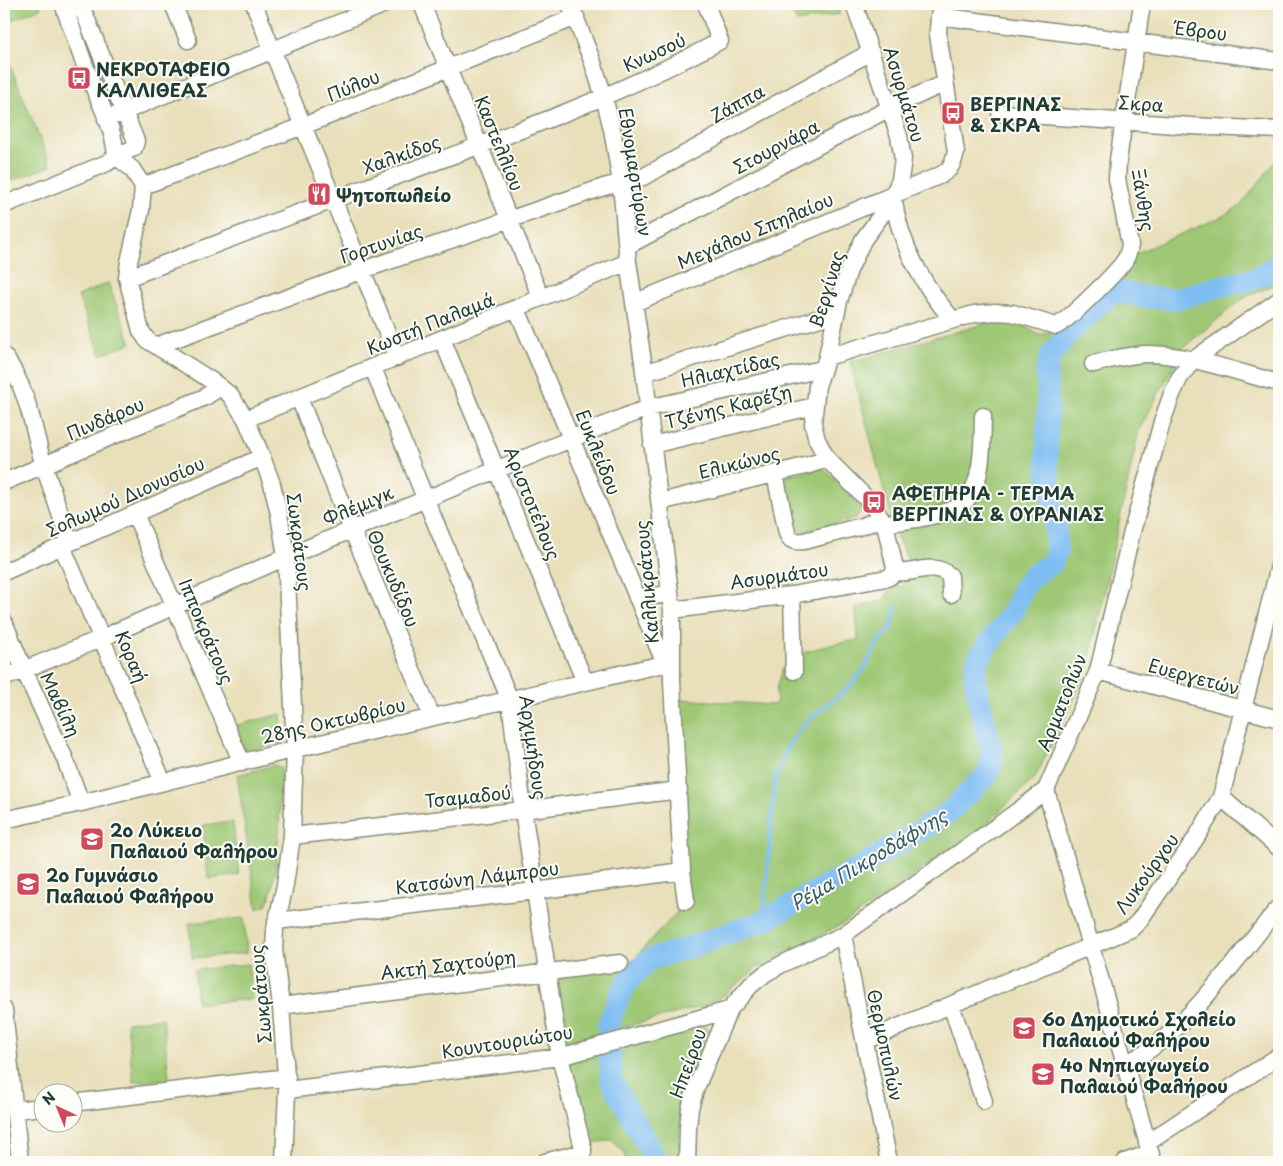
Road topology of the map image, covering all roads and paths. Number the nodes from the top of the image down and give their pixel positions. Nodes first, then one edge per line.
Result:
1 (66, 4) edge
2 (74, 4) edge
3 (173, 4) edge
4 (254, 4) edge
5 (386, 4) edge
6 (422, 4) edge
7 (706, 4) edge
8 (854, 4) edge
9 (1142, 4) edge
10 (573, 10) edge
11 (940, 10) edge
12 (188, 40) dead end
13 (1137, 42) junction
14 (272, 50) junction
15 (871, 52) junction
16 (1279, 61) edge
17 (449, 68) junction
18 (946, 83) junction
19 (604, 97) junction
20 (890, 108) junction
21 (124, 111) junction
22 (1000, 113) dead end
23 (106, 119) junction
24 (1125, 122) junction
25 (303, 126) junction
26 (1279, 130) edge
27 (480, 146) junction
28 (116, 156) junction
29 (621, 183) junction
30 (143, 186) junction
31 (893, 196) junction
32 (334, 199) junction
33 (4, 205) edge
34 (509, 220) junction
35 (628, 254) junction
36 (363, 270) junction
37 (127, 278) junction
38 (540, 298) junction
39 (1279, 300) edge
40 (634, 303) junction
41 (517, 309) junction
42 (836, 313) junction
43 (952, 319) junction
44 (442, 339) junction
45 (156, 346) junction
46 (4, 356) edge
47 (397, 358) junction
48 (1193, 360) junction
49 (824, 363) junction
50 (1093, 364) dead end
51 (373, 368) junction
52 (644, 373) junction
53 (1279, 383) edge
54 (220, 387) junction
55 (299, 398) junction
56 (814, 406) junction
57 (648, 408) junction
58 (982, 416) dead end
59 (246, 419) junction
60 (572, 438) junction
61 (652, 445) junction
62 (262, 456) junction
63 (827, 459) junction
64 (44, 465) junction
65 (497, 468) junction
66 (775, 474) junction
67 (4, 482) edge
68 (426, 498) junction
69 (660, 502) junction
70 (135, 514) junction
71 (884, 522) junction
72 (352, 530) junction
73 (66, 545) junction
74 (286, 557) junction
75 (1279, 566) edge
76 (4, 572) edge
77 (893, 574) junction
78 (951, 594) dead end
79 (792, 595) junction
80 (637, 598) junction
81 (671, 602) junction
82 (174, 606) junction
83 (4, 622) edge
84 (102, 638) junction
85 (672, 662) junction
86 (24, 670) junction
87 (794, 671) dead end
88 (1098, 671) junction
89 (4, 678) edge
90 (585, 682) junction
91 (510, 700) junction
92 (1243, 711) junction
93 (432, 717) junction
94 (1279, 719) edge
95 (294, 749) junction
96 (242, 763) junction
97 (164, 782) junction
98 (679, 790) junction
99 (1046, 790) junction
100 (1221, 797) junction
101 (80, 803) junction
102 (523, 810) junction
103 (4, 820) edge
104 (292, 836) junction
105 (1279, 848) edge
106 (682, 870) junction
107 (534, 891) junction
108 (686, 901) dead end
109 (1279, 908) edge
110 (276, 921) junction
111 (843, 935) junction
112 (1091, 945) junction
113 (620, 963) dead end
114 (546, 972) junction
115 (951, 1005) junction
116 (281, 1006) junction
117 (4, 1010) edge
118 (729, 1010) junction
119 (864, 1042) junction
120 (1279, 1056) edge
121 (560, 1057) junction
122 (1125, 1064) junction
123 (287, 1083) junction
124 (8, 1087) edge
125 (984, 1101) dead end
126 (82, 1102) edge
127 (32, 1108) edge
128 (15, 1110) junction
129 (1150, 1153) edge
130 (20, 1162) edge
131 (284, 1162) edge
132 (545, 1162) edge
133 (687, 1162) edge
134 (889, 1162) edge
135 (1125, 1162) edge

1 - 23 street
2 - 21 street
3 - 12 street
4 - 14 street
5 - 14 street
6 - 17 street, Καστελλίου
7 - 19 street, Κνωσού
8 - 15 street, Ασυρμάτου
9 - 13 street, Ξάνθης
10 - 17 street, Πύλου
10 - 19 street, Εθνομαρτύρων
11 - 13 street, Έβρου
11 - 18 street
13 - 16 street, Έβρου
13 - 24 street, Ξάνθης
14 - 21 street
14 - 25 street
15 - 20 street, Ασυρμάτου
15 - 29 street, Ζάππα
17 - 25 street, Πύλου
17 - 27 street, Καστελλίου
18 - 20 street, Στουρνάρα
18 - 31 street
19 - 27 street, Χαλκίδος
19 - 29 street, Εθνομαρτύρων
20 - 31 street, Ασυρμάτου
20 - 35 street, Στουρνάρα
21 - 23 street
21 - 28 street
22 - 24 street, Σκρα
23 - 28 street
24 - 26 street, Σκρα
24 - 43 street, Ξάνθης
25 - 30 street, Πύλου
25 - 32 street
27 - 32 street, Χαλκίδος
27 - 34 street, Καστελλίου
28 - 30 street
28 - 33 street
29 - 34 street, Γορτυνίας
29 - 35 street, Εθνομαρτύρων
30 - 37 street, Σωκράτους
31 - 40 street, Μεγάλου Σπηλαίου
31 - 42 street, Βεργίνας
31 - 43 street
32 - 36 street
32 - 37 street, Χαλκίδος
34 - 36 street, Γορτυνίας
34 - 38 street, Καστελλίου
35 - 38 street, Κωστή Παλαμά
35 - 40 street, Καλλικράτους
36 - 45 street, Γορτυνίας
36 - 47 street
37 - 45 street, Σωκράτους
38 - 41 street, Κωστή Παλαμά
39 - 48 street, Αρματολών
40 - 52 street, Καλλικράτους
41 - 44 street, Κωστή Παλαμά
41 - 60 street, Ευκλείδου
42 - 49 street, Βεργίνας
42 - 52 street
43 - 49 street, Ηλιαχτίδας
44 - 47 street, Κωστή Παλαμά
44 - 65 street, Αριστοτέλους
45 - 54 street, Σωκράτους
46 - 64 street, Κοραή
47 - 51 street, Κωστή Παλαμά
48 - 50 street
48 - 53 street
48 - 88 street, Αρματολών
49 - 56 street, Βεργίνας
49 - 57 street, Ηλιαχτίδας
51 - 55 street, Κωστή Παλαμά
51 - 68 street, Αρχιμήδους
52 - 57 street, Καλλικράτους
54 - 59 street, Σωκράτους
54 - 64 street, Πινδάρου
55 - 59 street, Κωστή Παλαμά
55 - 72 street, Θουκυδίδου
56 - 61 street, Τζένης Καρέζη
56 - 63 street, Βεργίνας
57 - 60 street, Φλέμιγκ
57 - 61 street, Καλλικράτους
58 - 71 street
59 - 62 street, Σωκράτους
60 - 65 street, Φλέμιγκ
60 - 80 street, Ευκλείδου
61 - 69 street, Καλλικράτους
62 - 70 street, Σολωμού Διονυσίου
62 - 74 street, Σωκράτους
63 - 66 street, Ελικώνος
63 - 71 street, Βεργίνας
64 - 67 street, Πινδάρου
64 - 73 street, Κοραή
65 - 68 street, Φλέμιγκ
65 - 90 street, Αριστοτέλους
66 - 69 street, Ελικώνος
66 - 71 street
68 - 72 street, Φλέμιγκ
68 - 91 street, Αρχιμήδους
69 - 81 street, Καλλικράτους
70 - 73 street, Σολωμού Διονυσίου
70 - 82 street, Ιπποκράτους
71 - 77 street, Βεργίνας
72 - 74 street, Φλέμιγκ
72 - 93 street, Θουκυδίδου
73 - 76 street, Σολωμού Διονυσίου
73 - 84 street, Κοραή
74 - 82 street, Φλέμιγκ
74 - 95 street, Σωκράτους
75 - 92 street, Λυκούργου
77 - 78 street, Ασυρμάτου
77 - 79 street, Ασυρμάτου
79 - 81 street, Ασυρμάτου
79 - 87 street
80 - 81 street, Ασυρμάτου
80 - 85 street, Ευκλείδου
81 - 85 street, Καλλικράτους
82 - 84 street, Φλέμιγκ
82 - 96 street, Ιπποκράτους
83 - 86 street, Μαβίλη
84 - 86 street, Φλέμιγκ
84 - 97 street, Κοραή
85 - 90 street, 28ης Οκτωβρίου
85 - 98 street, Καλλικράτους
86 - 89 street, Φλέμιγκ
86 - 101 street, Μαβίλη
88 - 92 street, Ευεργετών
88 - 99 street, Αρματολών
90 - 91 street, 28ης Οκτωβρίου
91 - 93 street, 28ης Οκτωβρίου
91 - 102 street, Αρχιμήδους
92 - 94 street, Ευεργετών
92 - 100 street, Λυκούργου
93 - 95 street, 28ης Οκτωβρίου
95 - 96 street, 28ης Οκτωβρίου
95 - 104 street, Σωκράτους
96 - 97 street, 28ης Οκτωβρίου
97 - 101 street, 28ης Οκτωβρίου
98 - 102 street, Τσαμαδού
98 - 106 street, Καλλικράτους
99 - 111 street, Αρματολών
99 - 112 street
100 - 105 street
100 - 112 street, Λυκούργου
101 - 103 street, 28ης Οκτωβρίου
102 - 104 street, Τσαμαδού
102 - 107 street, Αρχιμήδους
104 - 110 street, Σωκράτους
106 - 107 street, Κατσώνη Λάμπρου
106 - 108 street, Καλλικράτους
107 - 110 street, Κατσώνη Λάμπρου
107 - 114 street, Αρχιμήδους
109 - 122 street
110 - 116 street, Σωκράτους
111 - 118 street, Αρματολών
111 - 119 street, Θερμοπυλών
112 - 115 street, Λυκούργου
112 - 122 street
113 - 114 street, Ακτή Σαχτούρη
114 - 116 street, Ακτή Σαχτούρη
114 - 121 street, Αρχιμήδους
115 - 119 street, Λυκούργου
115 - 125 street
116 - 123 street, Σωκράτους
117 - 124 street
118 - 121 street, Κουντουριώτου
118 - 133 street, Ηπείρου
119 - 134 street, Θερμοπυλών
120 - 129 street
121 - 123 street, Κουντουριώτου
121 - 132 street, Αρχιμήδους
122 - 129 street
123 - 126 street, Κουντουριώτου
123 - 131 street, Σωκράτους
124 - 128 street
127 - 128 street
128 - 130 street
129 - 135 street

